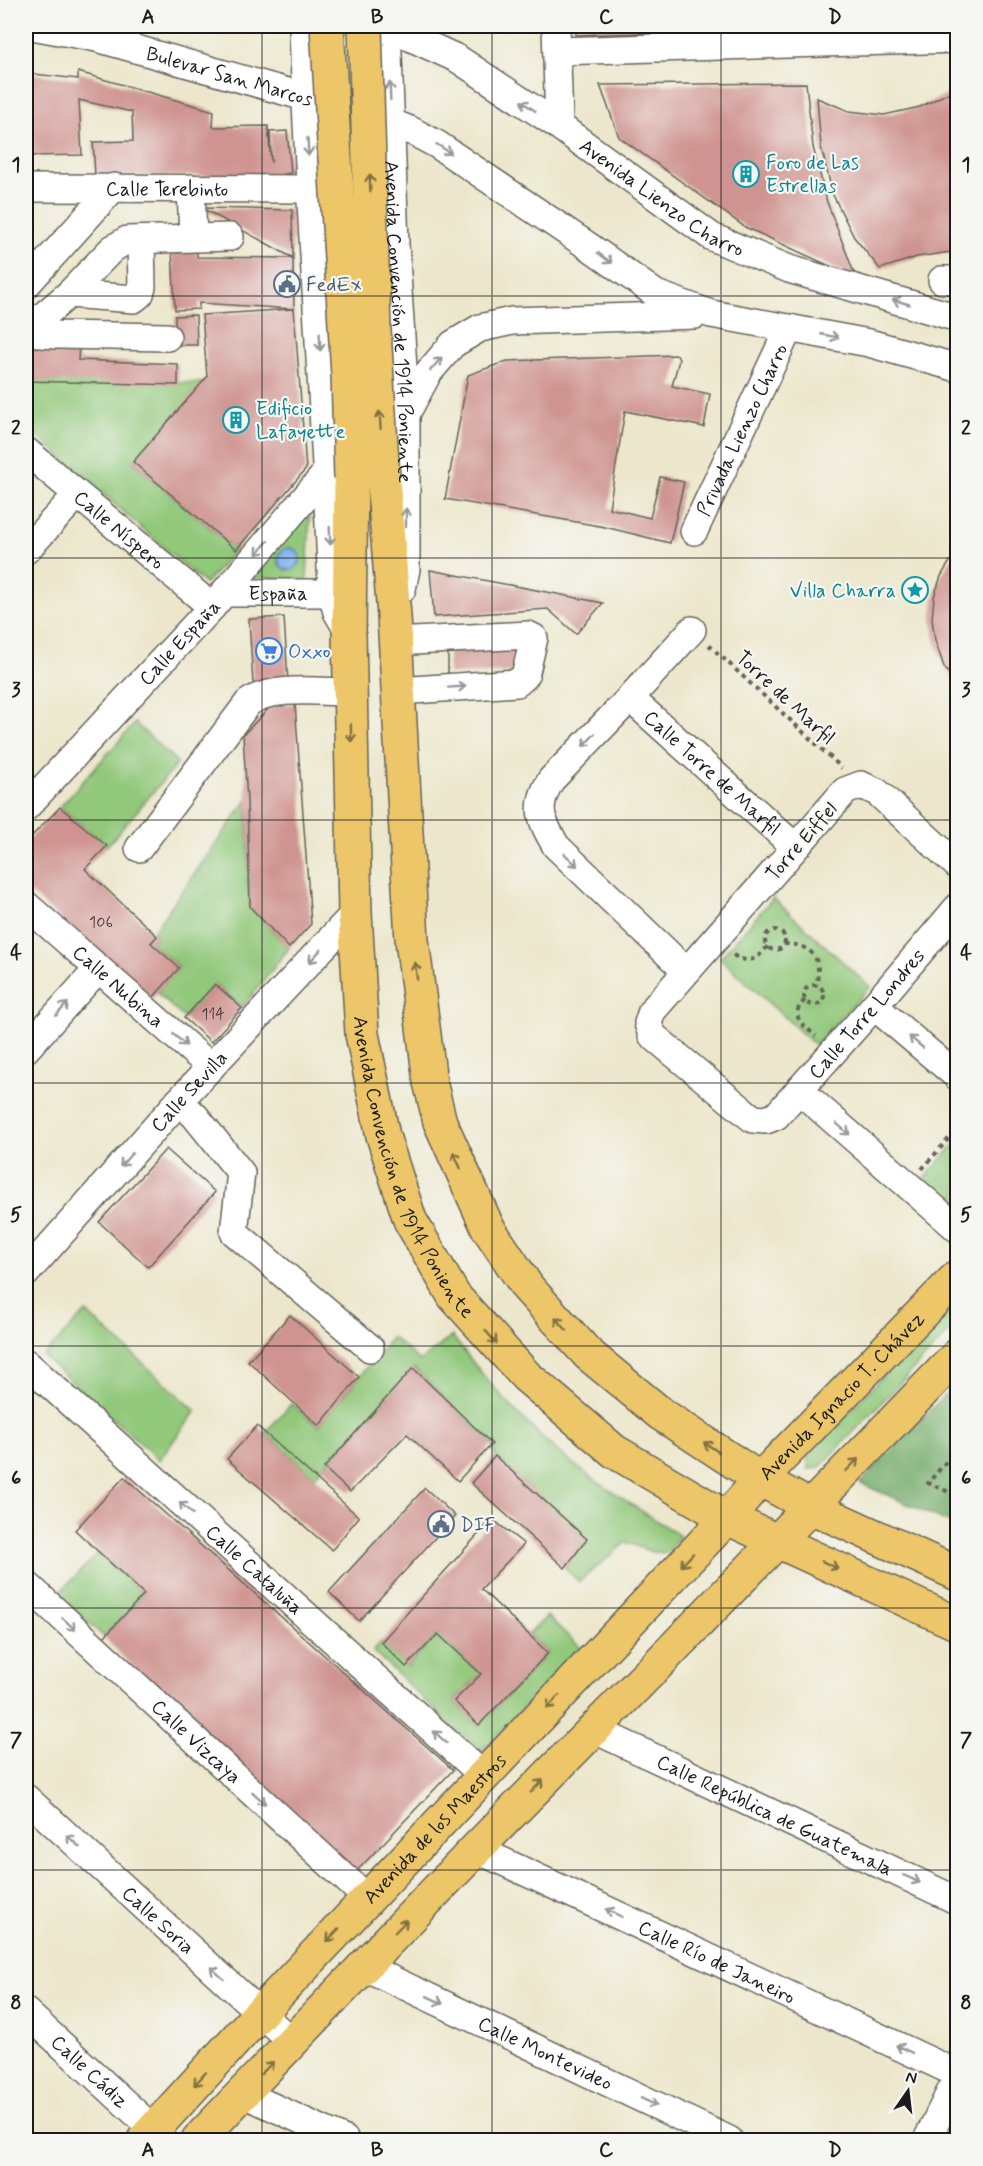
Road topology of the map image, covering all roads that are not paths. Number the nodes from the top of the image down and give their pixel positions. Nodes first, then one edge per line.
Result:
1 (32, 26) edge
2 (303, 26) edge
3 (327, 26) edge
4 (365, 26) edge
5 (387, 26) edge
6 (905, 33) edge
7 (725, 36) edge
8 (556, 38) edge
9 (957, 39) edge
10 (305, 97) junction
11 (392, 123) junction
12 (559, 126) junction
13 (114, 187) junction
14 (26, 188) edge
15 (191, 188) junction
16 (310, 189) junction
17 (193, 237) junction
18 (230, 237) dead end
19 (141, 240) junction
20 (395, 243) junction
21 (315, 250) junction
22 (26, 285) edge
23 (69, 294) junction
24 (711, 314) junction
25 (957, 318) edge
26 (789, 328) junction
27 (26, 329) edge
28 (167, 337) dead end
29 (957, 368) edge
30 (406, 414) junction
31 (26, 451) edge
32 (339, 476) junction
33 (76, 495) junction
34 (694, 531) dead end
35 (26, 550) edge
36 (332, 593) junction
37 (218, 600) junction
38 (394, 629) junction
39 (692, 630) road end
40 (349, 633) junction
41 (398, 691) junction
42 (350, 692) junction
43 (630, 698) junction
44 (26, 807) edge
45 (795, 847) junction
46 (139, 848) dead end
47 (957, 866) edge
48 (26, 905) edge
49 (957, 907) edge
50 (355, 913) junction
51 (98, 969) junction
52 (686, 971) junction
53 (874, 1006) junction
54 (26, 1049) edge
55 (212, 1067) junction
56 (957, 1077) edge
57 (799, 1090) junction
58 (179, 1101) junction
59 (957, 1229) edge
60 (26, 1273) edge
61 (957, 1276) edge
62 (370, 1348) dead end
63 (957, 1355) edge
64 (26, 1363) edge
65 (760, 1479) junction
66 (811, 1507) junction
67 (727, 1518) junction
68 (777, 1541) junction
69 (957, 1574) edge
70 (26, 1584) edge
71 (957, 1624) edge
72 (593, 1729) junction
73 (484, 1776) junction
74 (26, 1798) edge
75 (476, 1849) junction
76 (368, 1898) junction
77 (957, 1901) edge
78 (363, 1966) junction
79 (26, 2012) edge
80 (260, 2013) junction
81 (292, 2042) junction
82 (957, 2075) edge
83 (242, 2093) junction
84 (149, 2135) edge
85 (198, 2140) edge
86 (345, 2140) edge
87 (729, 2140) edge
88 (927, 2140) edge

1 - 10 street, Bulevar San Marcos
2 - 10 street, Avenida Convención de 1914 Poniente
3 - 32 main road, Avenida Convención de 1914 Poniente, bridge
38 -> 4 main road, Avenida Convención de 1914 Poniente, bridge
11 -> 5 street, Avenida Convención de 1914 Poniente
12 -> 5 street, Avenida Lienzo Charro
6 - 7 street
6 - 9 street
7 - 8 street
8 - 12 street
10 - 11 street, Bulevar San Marcos
10 -> 16 street, Avenida Convención de 1914 Poniente
11 - 20 street, Avenida Convención de 1914 Poniente
11 -> 24 street
25 -> 12 street, Avenida Lienzo Charro
13 - 14 street, Calle Terebinto
13 - 15 street, Calle Terebinto
13 - 22 street
15 - 16 street, Calle Terebinto
15 - 17 street
16 - 21 street, Avenida Convención de 1914 Poniente
17 - 18 street
17 - 19 street
19 - 23 street
19 - 23 street
20 - 21 street
20 - 30 street, Avenida Convención de 1914 Poniente
21 -> 32 street, Avenida Convención de 1914 Poniente
23 - 27 street
24 - 26 street
30 -> 24 street
26 -> 29 street
26 - 34 street, Privada Lienzo Charro
27 - 28 street
38 -> 30 street, Avenida Convención de 1914 Poniente
31 - 33 street, Calle Níspero
32 -> 36 street, Avenida Convención de 1914 Poniente
32 -> 37 street, Calle España
32 - 40 main road, Avenida Convención de 1914 Poniente
33 - 35 street
33 - 37 street, Calle Níspero
36 - 37 street, España
36 - 40 street, Avenida Convención de 1914 Poniente
37 - 44 street, Calle España
38 - 41 main road, Avenida Convención de 1914 Poniente
41 -> 38 street
39 - 43 street
40 - 42 main road, Avenida Convención de 1914 Poniente
65 -> 41 main road, Avenida Convención de 1914 Poniente
42 - 46 street
42 -> 50 main road, Avenida Convención de 1914 Poniente
43 - 45 street, Calle Torre de Marfil
43 -> 52 street
45 - 47 street, Torre Eiffel
45 - 52 street, Torre Eiffel
48 - 51 street, Calle Nubina
49 - 53 street, Calle Torre Londres
50 -> 55 street, Calle Sevilla
50 -> 67 main road, Avenida Convención de 1914 Poniente
54 -> 51 street
51 -> 55 street, Calle Nubina
52 - 57 street, Torre Eiffel
56 -> 53 street
53 - 57 street, Calle Torre Londres
55 - 58 street, Calle Sevilla
57 -> 59 street
58 -> 60 street, Calle Sevilla
58 - 62 street
61 - 65 main road, Avenida Ignacio T. Chávez
66 -> 63 main road
73 -> 64 street, Calle Cataluña
65 - 66 main road, Avenida Convención de 1914 Poniente
65 - 67 main road, Avenida Ignacio T. Chávez
66 - 68 main road
66 - 69 main road, Avenida Convención de 1914 Poniente
67 - 68 main road, Avenida Convención de 1914 Poniente
67 -> 73 main road, Avenida de los Maestros
68 -> 71 main road, Avenida Convención de 1914 Poniente
68 - 72 main road
70 -> 76 street, Calle Vizcaya
75 -> 72 main road
72 -> 77 street, Calle República de Guatemala
73 - 76 main road, Avenida de los Maestros
80 -> 74 street, Calle Soria
78 -> 75 main road
82 -> 75 street, Calle Río de Janeiro
76 -> 80 main road, Avenida de los Maestros
78 - 81 main road
78 -> 87 street, Calle Montevideo
79 - 84 street, Calle Cádiz
80 - 81 street, Calle Soria
80 -> 84 main road, Avenida de los Maestros
83 -> 81 main road
82 - 88 street
83 - 85 main road
83 - 86 street

